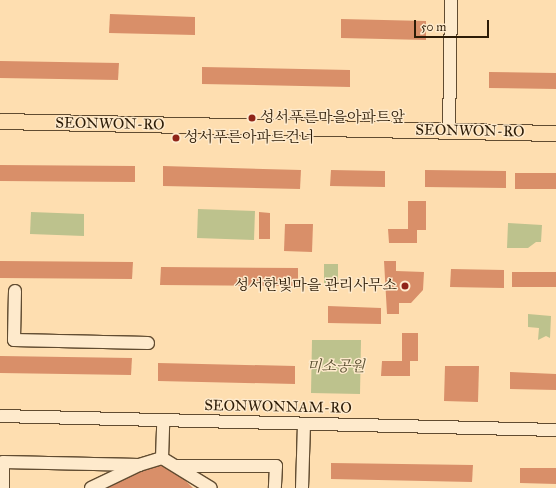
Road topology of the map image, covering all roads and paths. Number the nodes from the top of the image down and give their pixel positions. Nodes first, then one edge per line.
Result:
1 (451, 0) edge
2 (0, 122) edge
3 (449, 131) junction
4 (556, 133) edge
5 (15, 292) dead end
6 (148, 343) dead end
7 (0, 416) edge
8 (163, 420) junction
9 (304, 424) junction
10 (556, 430) edge
11 (162, 458) junction
12 (139, 464) junction
13 (176, 466) junction
14 (3, 488) edge
15 (91, 488) edge
16 (211, 488) edge
17 (275, 488) edge
18 (302, 488) edge

1 - 3 street
2 - 3 main road, SEONWON-RO
3 - 4 main road, SEONWON-RO
5 - 6 street
7 - 8 street, SEONWONNAM-RO
8 - 9 street, SEONWONNAM-RO
8 - 11 street
9 - 10 street, SEONWONNAM-RO
9 - 18 street
11 - 12 street
11 - 13 street
12 - 14 street
12 - 15 street
13 - 16 street
13 - 17 street

